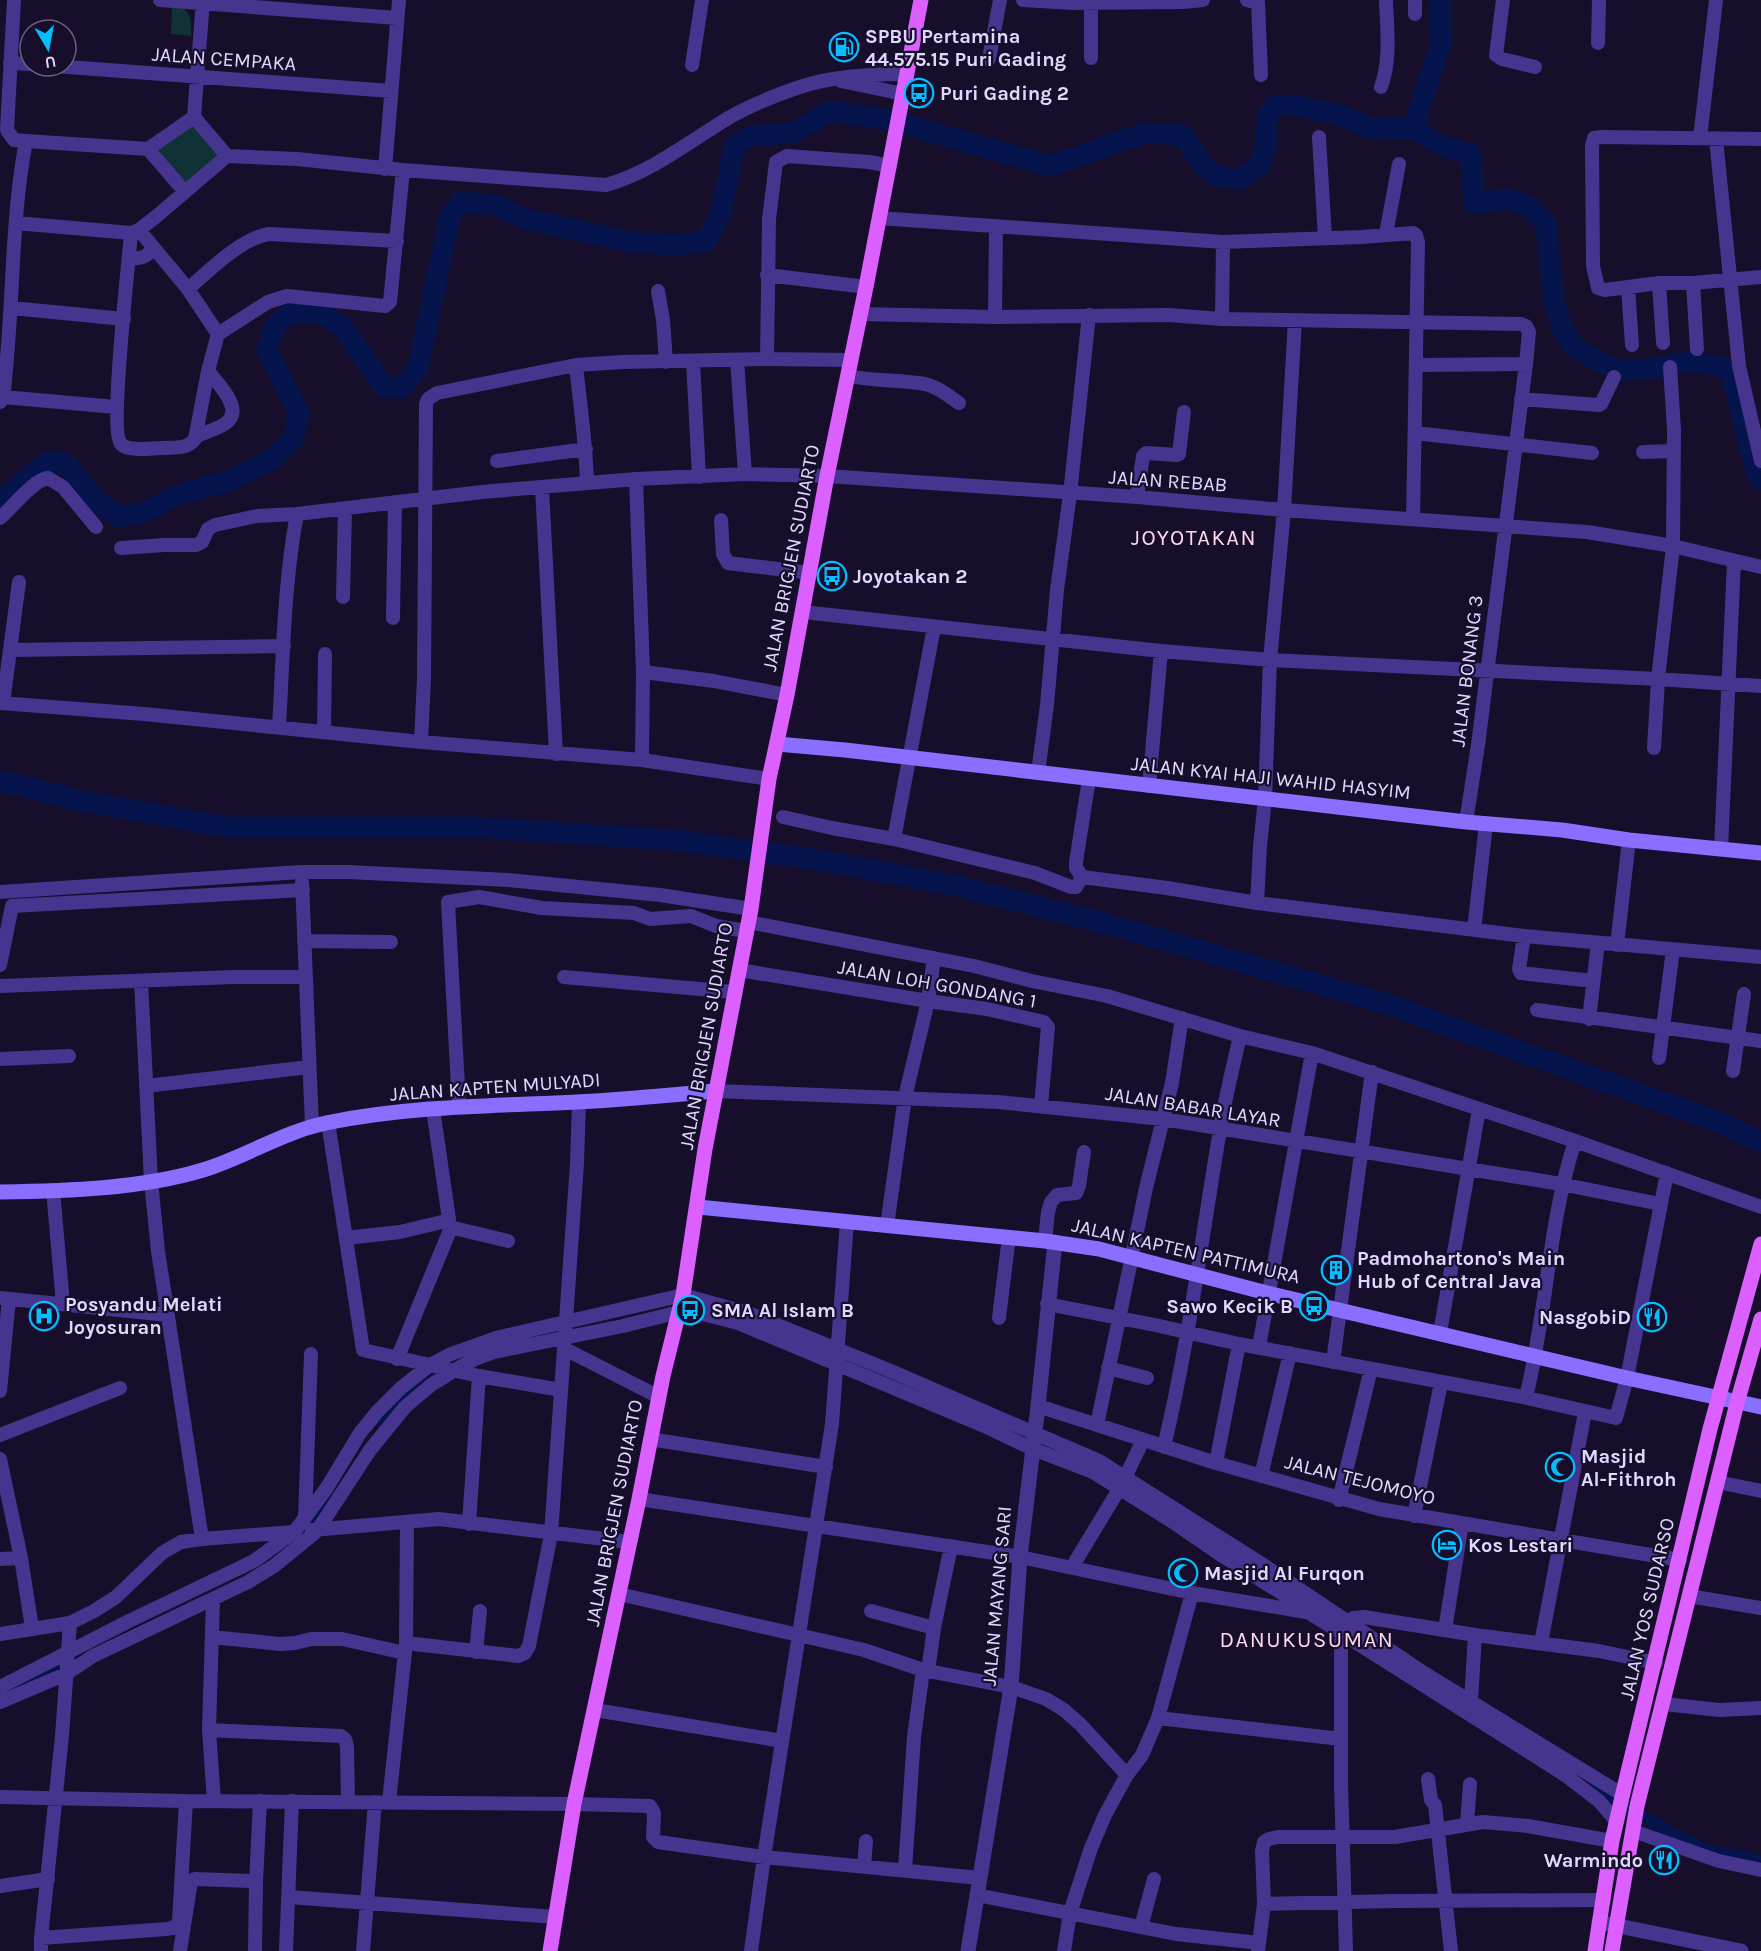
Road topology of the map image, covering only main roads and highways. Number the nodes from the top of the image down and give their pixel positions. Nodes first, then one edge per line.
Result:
1 (921, 0) edge
2 (777, 744) junction
3 (1761, 853) edge
4 (716, 1091) junction
5 (0, 1192) edge
6 (698, 1207) junction
7 (1761, 1244) edge
8 (1761, 1318) edge
9 (1719, 1398) junction
10 (1737, 1403) junction
11 (1761, 1407) edge
12 (549, 1951) edge
13 (1595, 1951) edge
14 (1612, 1951) edge

1 - 2 main road, JALAN BRIGJEN SUDIARTO
2 - 3 main road, JALAN KYAI HAJI WAHID HASYIM
2 - 4 main road, JALAN BRIGJEN SUDIARTO
4 - 5 main road, JALAN KAPTEN MULYADI
4 - 6 main road, JALAN BRIGJEN SUDIARTO
6 - 9 main road, JALAN KAPTEN PATTIMURA
6 - 12 main road, JALAN BRIGJEN SUDIARTO
7 - 9 main road, JALAN YOS SUDARSO
8 - 10 main road, JALAN YOS SUDARSO
9 - 10 main road, JALAN KAPTEN PATTIMURA
9 - 13 main road, JALAN YOS SUDARSO
10 - 11 main road, JALAN KAPTEN PATTIMURA
10 - 14 main road, JALAN YOS SUDARSO

